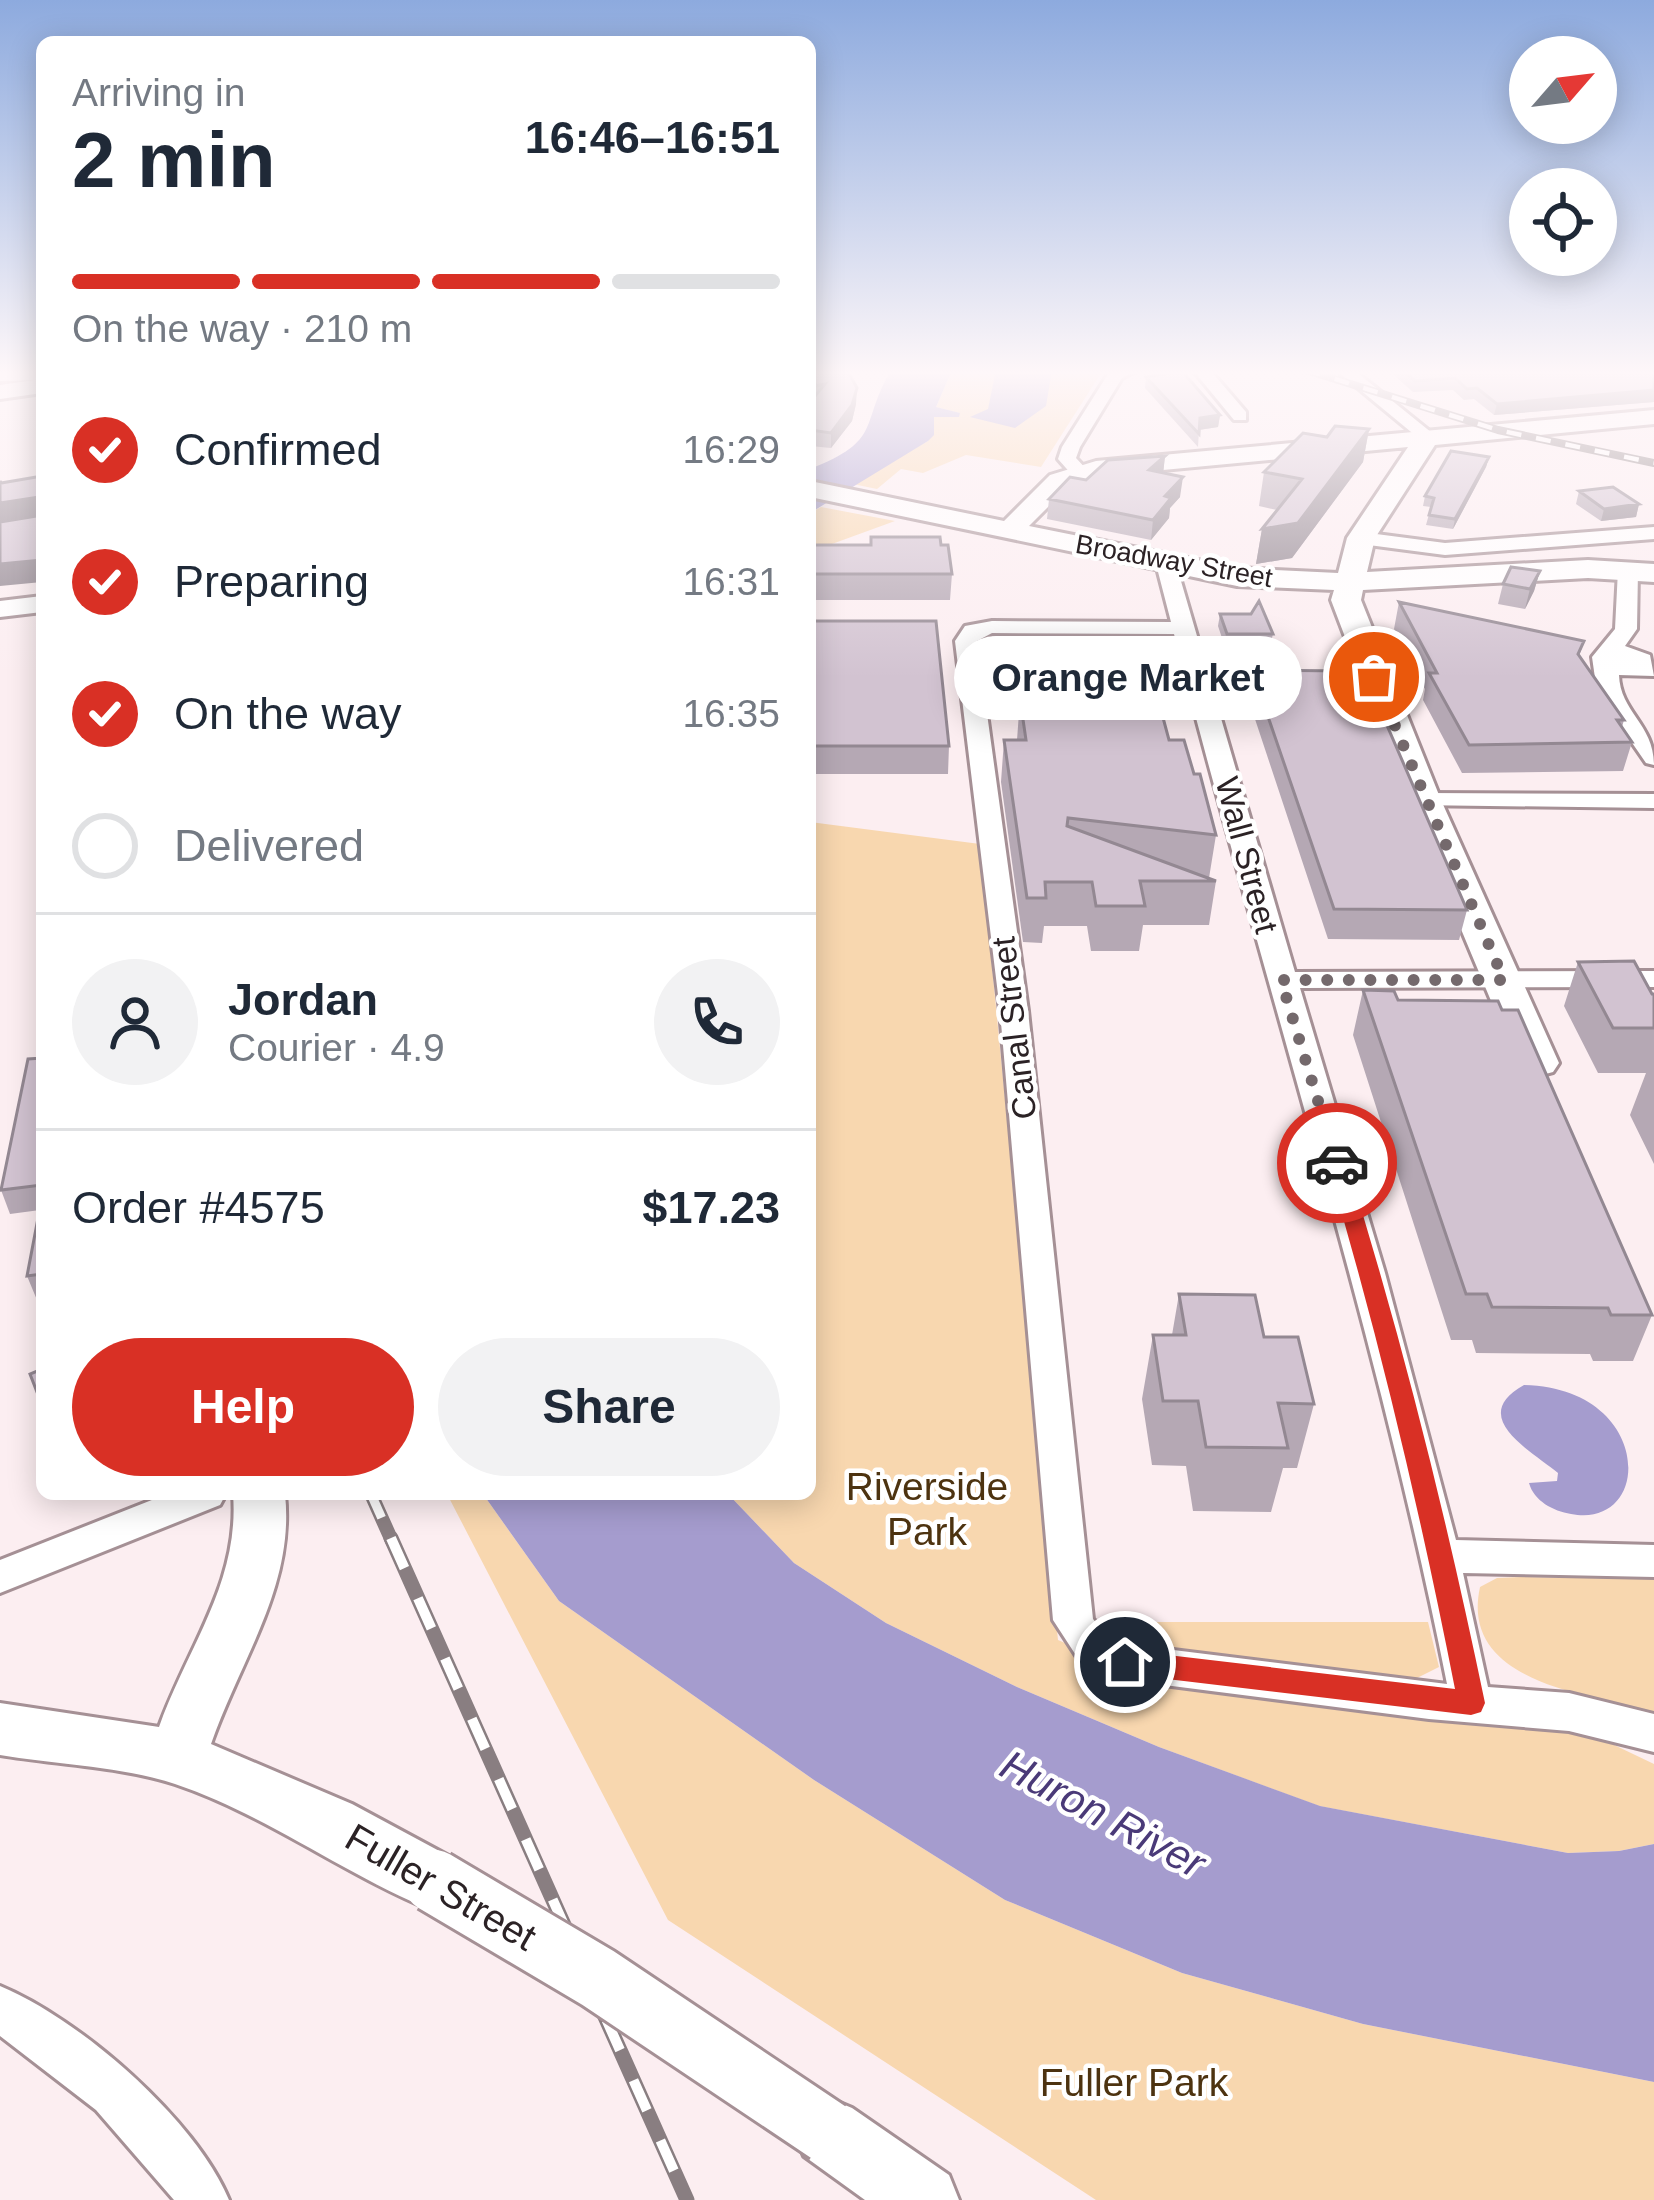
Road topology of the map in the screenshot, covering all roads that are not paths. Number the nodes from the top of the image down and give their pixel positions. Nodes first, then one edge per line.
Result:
1 (1078, 473) edge
2 (1402, 473) edge
3 (816, 490) edge
4 (1011, 529) junction
5 (1654, 533) edge
6 (1361, 538) junction
7 (1166, 564) junction
8 (1641, 571) edge
9 (1349, 582) junction
10 (36, 605) edge
11 (0, 609) edge
12 (1184, 628) junction
13 (1634, 662) edge
14 (1654, 758) edge
15 (1424, 800) junction
16 (1654, 801) edge
17 (1654, 979) edge
18 (1281, 980) junction
19 (1504, 980) junction
20 (1554, 1099) edge
21 (192, 1500) edge
22 (260, 1500) edge
23 (1444, 1556) junction
24 (1654, 1561) edge
25 (0, 1576) edge
26 (1471, 1703) junction
27 (0, 1729) edge
28 (1654, 1733) edge
29 (178, 1757) junction
30 (0, 2008) edge
31 (204, 2200) edge
32 (923, 2200) edge

1 - 4 main road
2 - 6 main road
3 - 4 main road, Broadway Street
4 - 7 main road, Broadway Street
5 - 6 street
6 - 9 main road
7 - 9 main road, Broadway Street
7 - 12 street, Wall Street
8 - 9 main road, Broadway Street
8 - 13 street, Broadway Street
9 - 15 main road
10 - 11 street
12 - 18 street, Wall Street
12 - 26 street, Canal Street
13 - 14 street
15 - 16 street
15 - 19 main road
17 - 19 street
18 - 19 street
18 - 23 street, Wall Street
19 - 20 main road
21 - 25 street
22 - 29 main road
23 - 24 street
23 - 26 street, Wall Street
26 - 28 street
27 - 29 main road, Fuller Street
29 - 32 main road, Fuller Street, bridge
30 - 31 street

